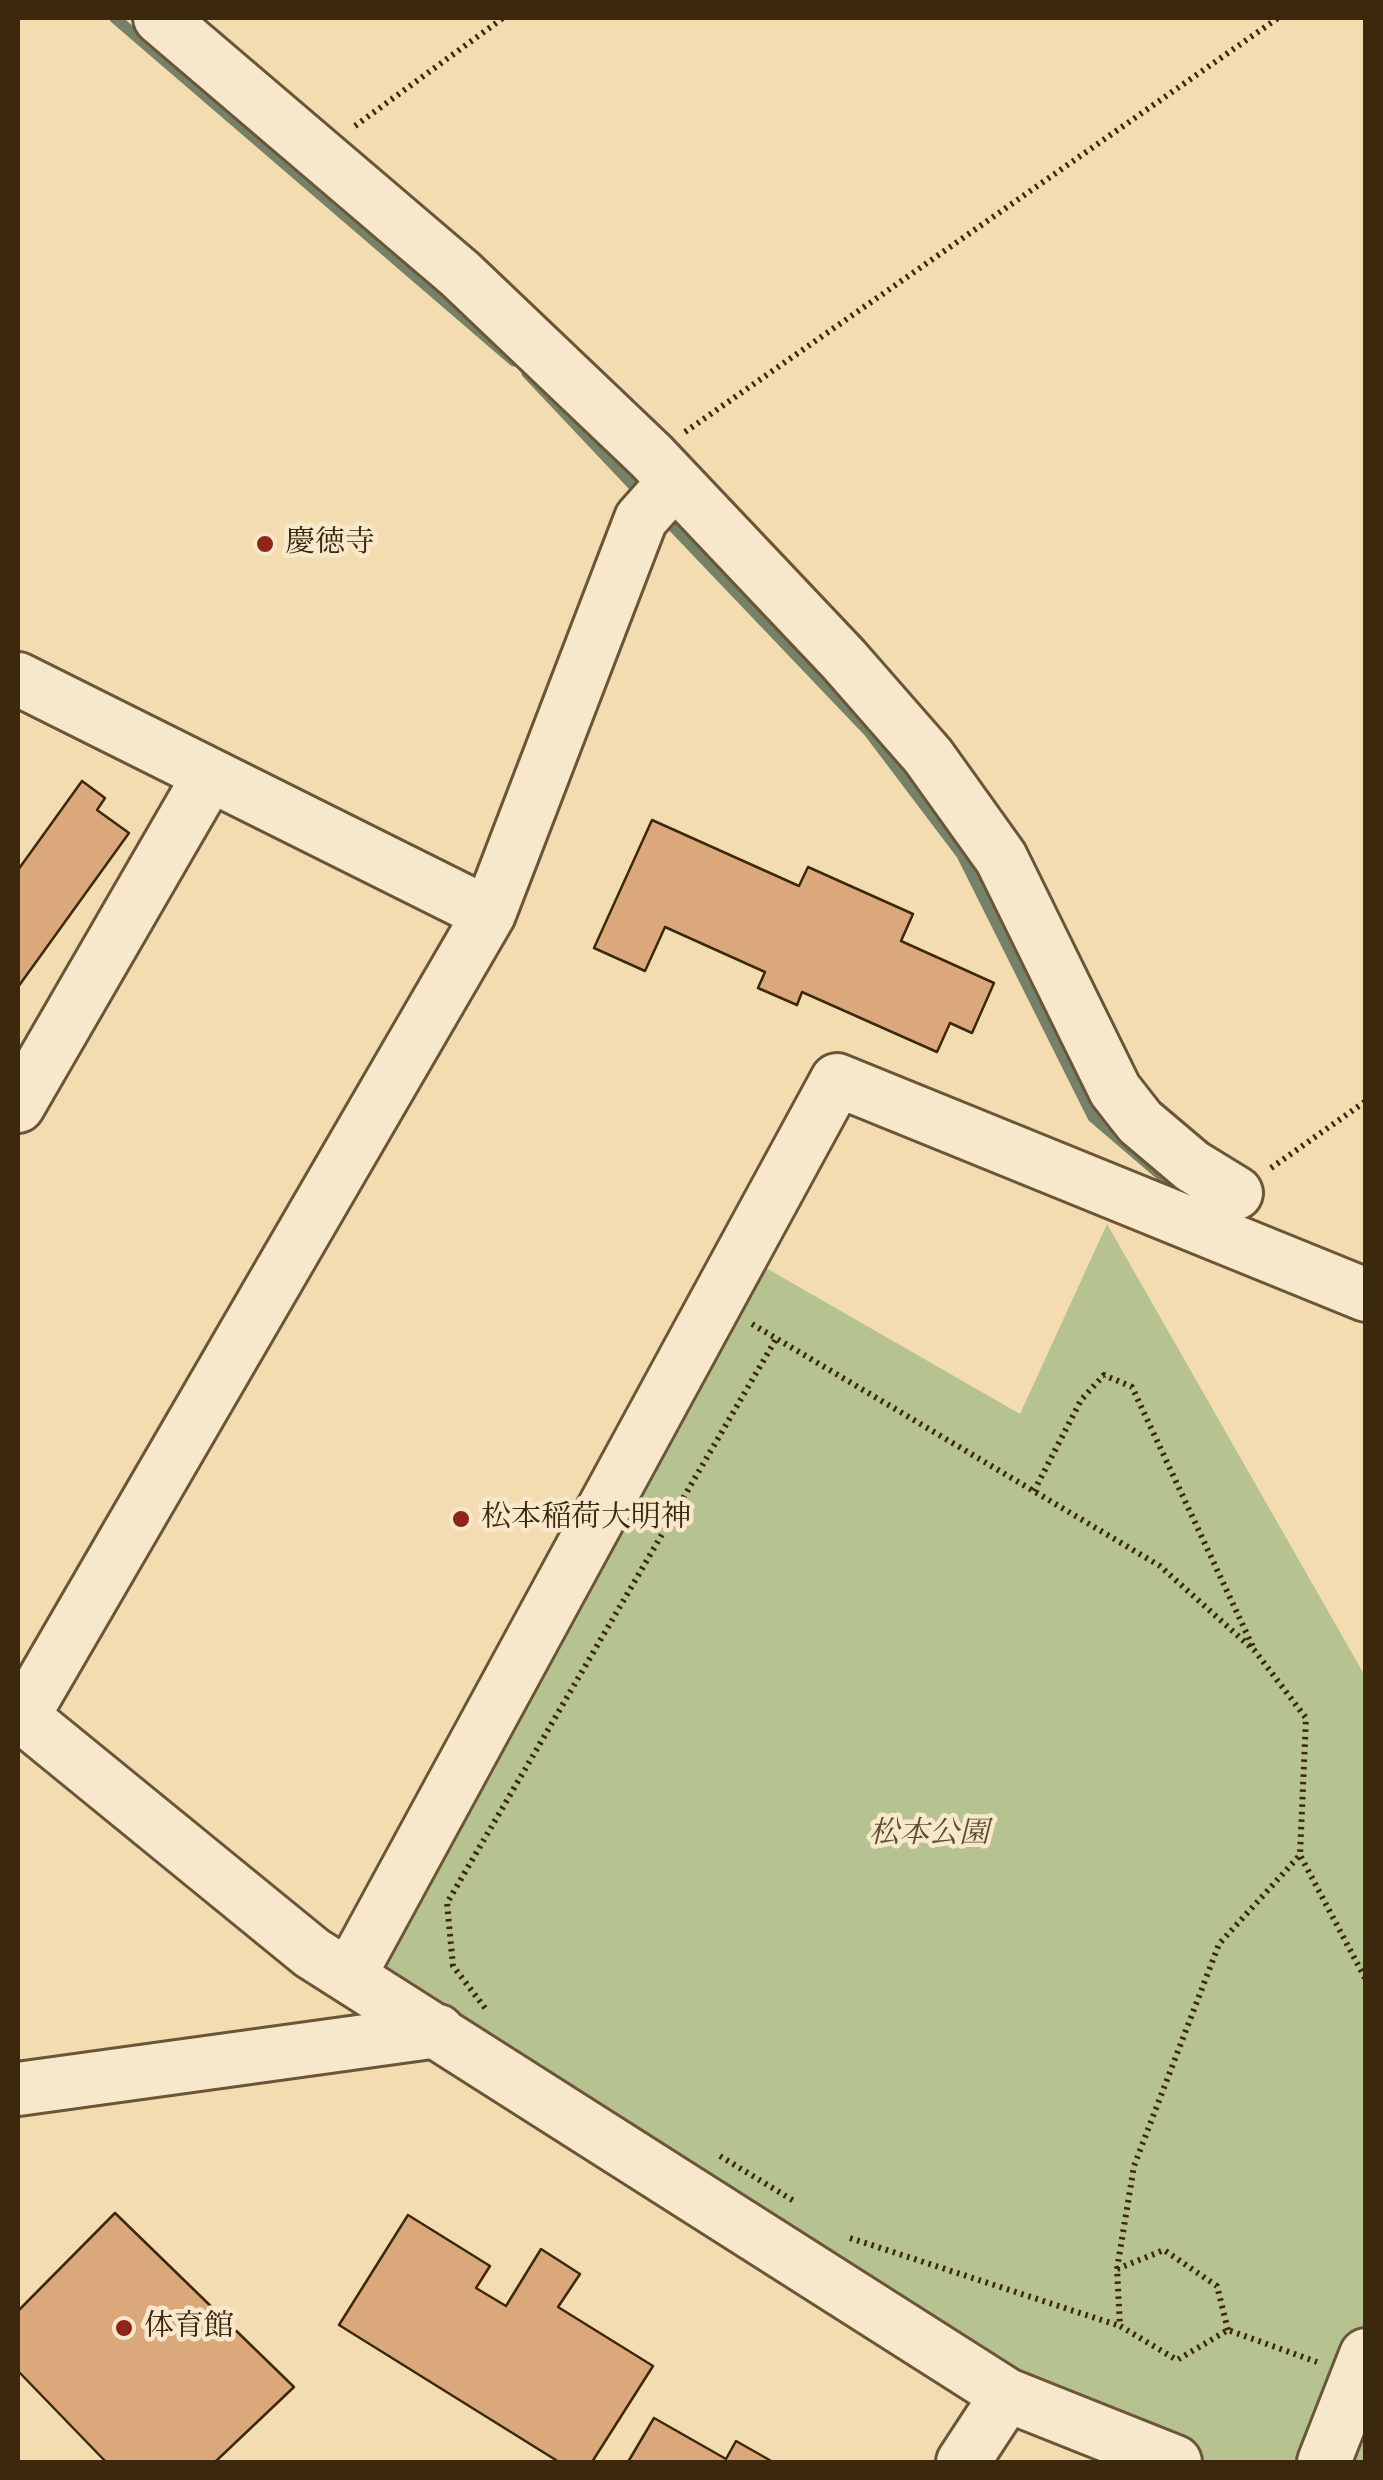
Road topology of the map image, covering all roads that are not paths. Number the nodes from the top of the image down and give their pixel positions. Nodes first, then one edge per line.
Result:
1 (160, 18) edge
2 (663, 469) junction
3 (18, 679) edge
4 (209, 776) junction
5 (490, 914) junction
6 (18, 1106) edge
7 (1236, 1193) road end
8 (1366, 1295) edge
9 (20, 1714) edge
10 (349, 1976) junction
11 (438, 2031) junction
12 (18, 2089) edge
13 (1350, 2361) edge
14 (1007, 2395) junction
15 (963, 2462) edge
16 (1175, 2462) edge
17 (1324, 2462) edge

1 - 2 street
2 - 5 street
2 - 7 street
3 - 4 street
4 - 5 street
4 - 6 street
5 - 9 street
8 - 10 street
9 - 10 street
10 - 11 street
11 - 12 street
11 - 14 street
13 - 17 street
14 - 15 street
14 - 16 street

